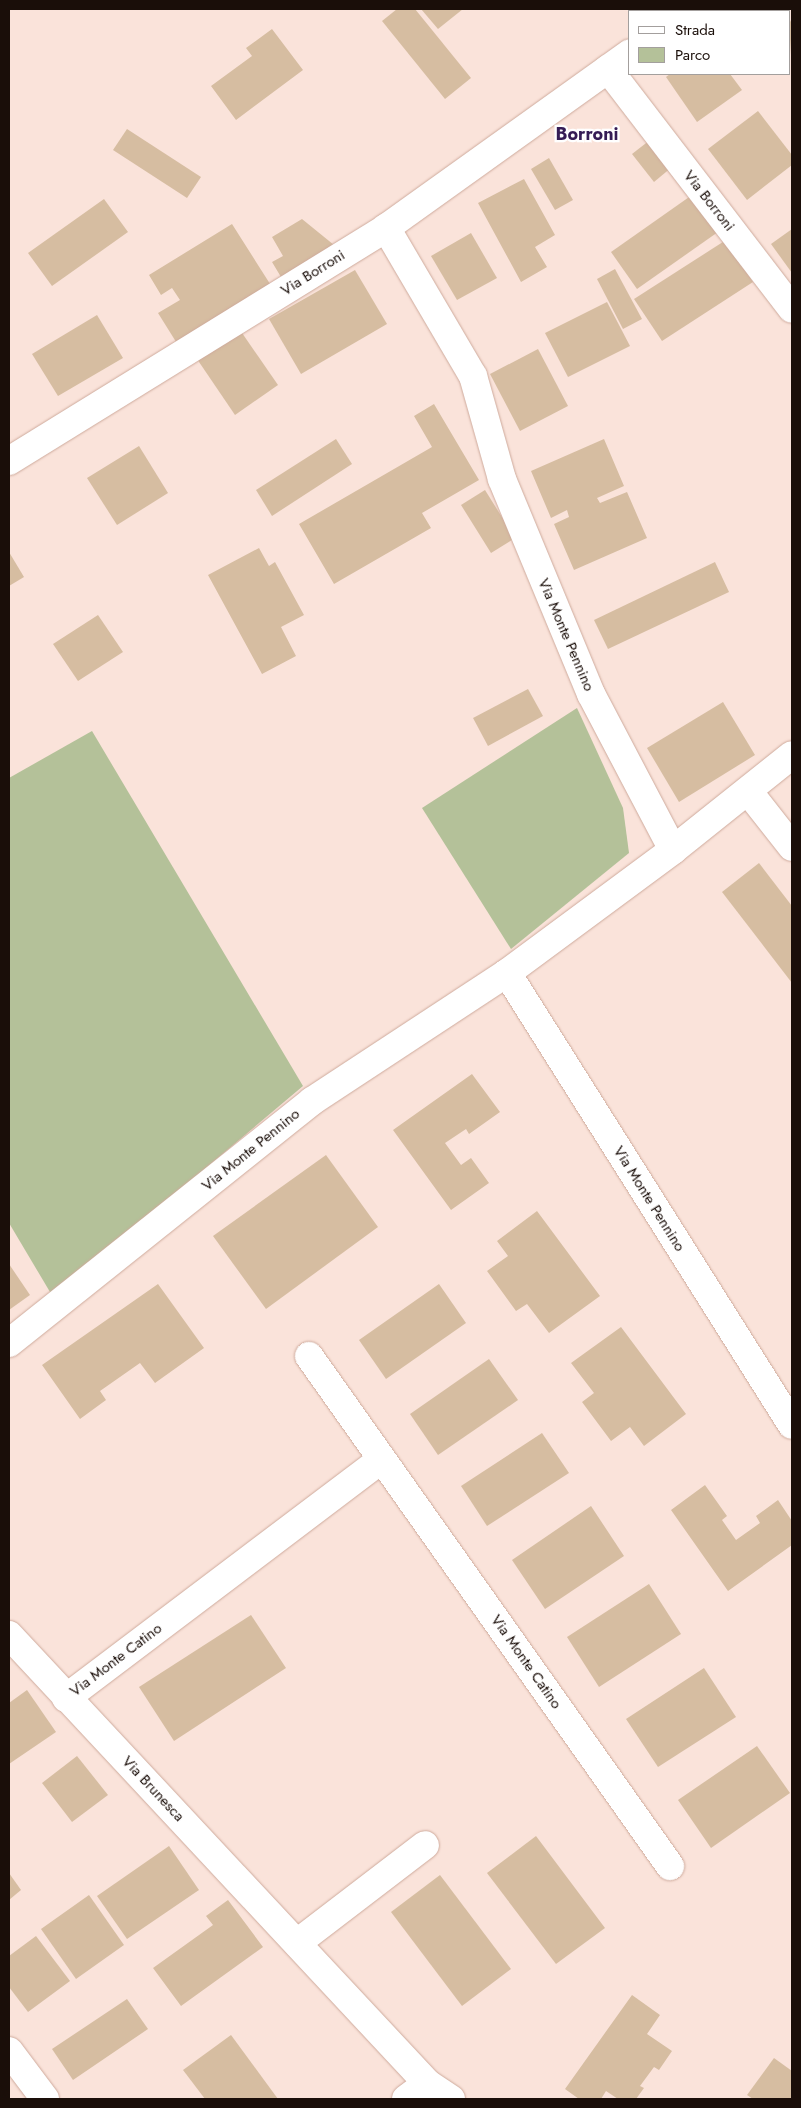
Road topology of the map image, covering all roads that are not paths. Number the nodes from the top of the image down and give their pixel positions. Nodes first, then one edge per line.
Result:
1 (628, 54) edge
2 (608, 69) junction
3 (386, 228) junction
4 (792, 309) edge
5 (9, 461) edge
6 (792, 756) edge
7 (748, 791) junction
8 (792, 847) edge
9 (673, 850) junction
10 (506, 973) junction
11 (9, 1343) edge
12 (309, 1356) dead end
13 (792, 1425) edge
14 (382, 1459) junction
15 (9, 1635) edge
16 (66, 1698) junction
17 (424, 1845) dead end
18 (670, 1866) dead end
19 (297, 1942) junction
20 (9, 2051) edge
21 (416, 2091) edge
22 (40, 2098) edge
23 (451, 2099) edge

1 - 2 street, Via Borroni
2 - 3 street, Via Borroni
2 - 4 street, Via Borroni
3 - 5 street, Via Borroni
3 - 9 street, Via Monte Pennino
6 - 7 street
7 - 8 street
7 - 9 street
9 - 10 street, Via Monte Pennino
10 - 11 street, Via Monte Pennino
10 - 13 street, Via Monte Pennino
12 - 14 street, Via Monte Catino
14 - 16 street, Via Monte Catino
14 - 18 street, Via Monte Catino
15 - 16 street, Via Brunesca
16 - 19 street, Via Brunesca
17 - 19 street
19 - 21 street, Via Brunesca
20 - 22 street
21 - 23 street, Via Brunesca

